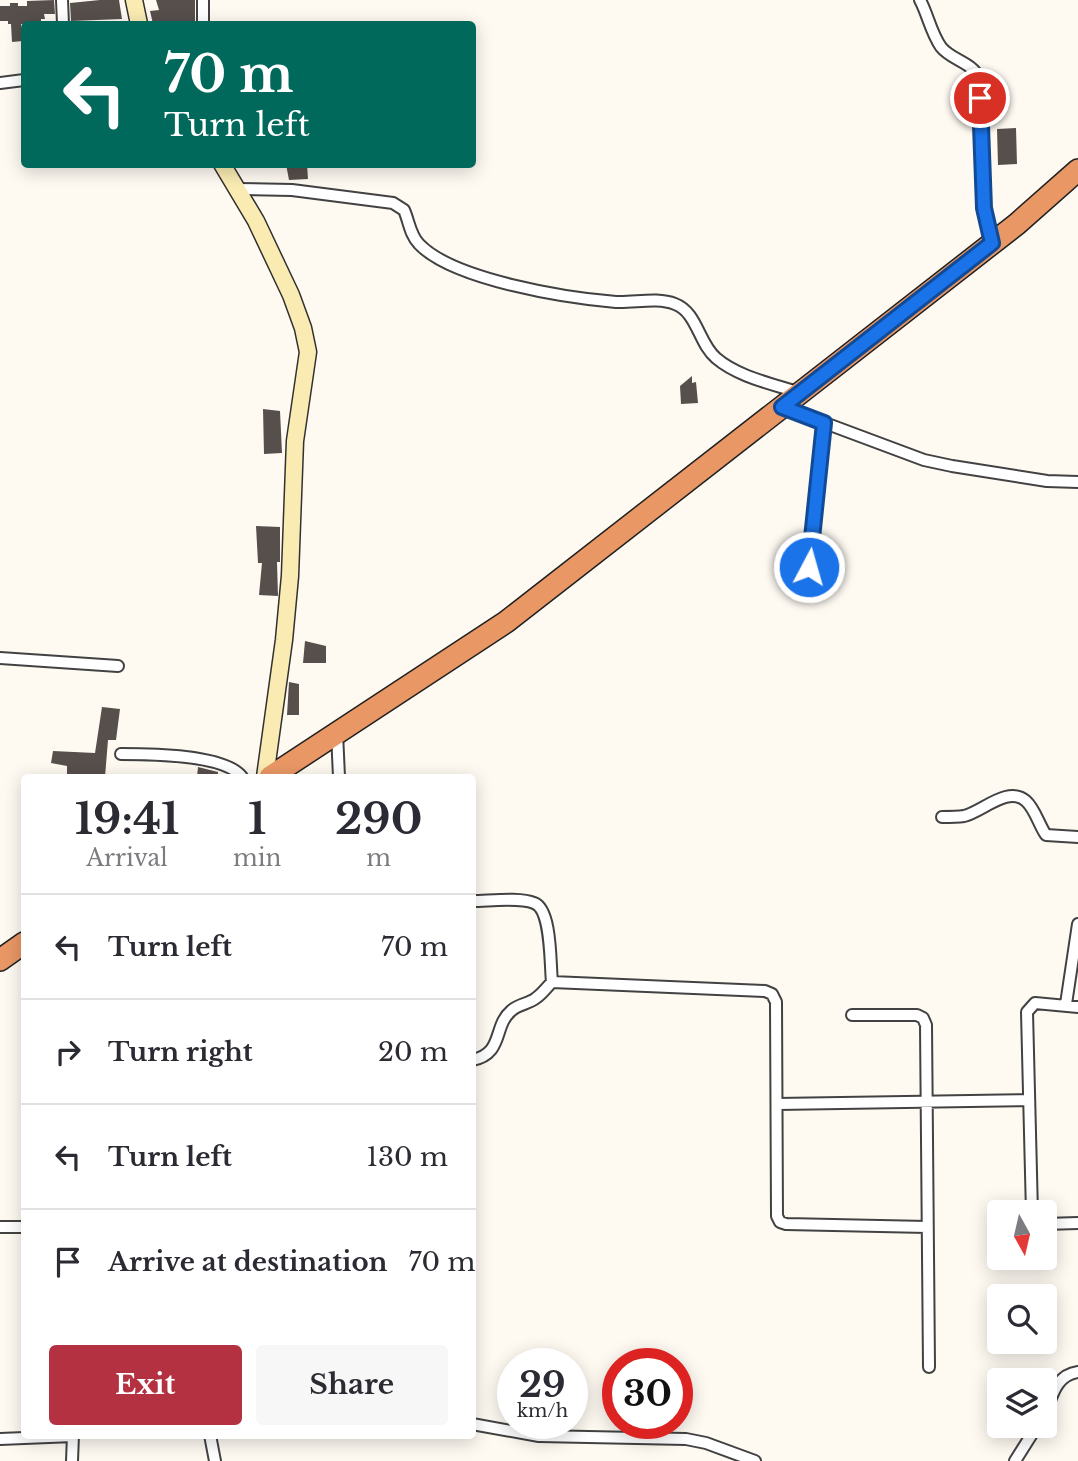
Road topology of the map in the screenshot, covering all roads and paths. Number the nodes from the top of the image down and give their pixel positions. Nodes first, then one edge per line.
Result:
1 (62, 0) edge
2 (134, 0) edge
3 (203, 0) edge
4 (920, 0) edge
5 (63, 21) edge
6 (138, 21) edge
7 (203, 21) edge
8 (21, 80) edge
9 (0, 83) edge
10 (224, 168) edge
11 (1078, 170) edge
12 (237, 189) junction
13 (992, 243) junction
14 (800, 393) junction
15 (782, 407) junction
16 (824, 423) junction
17 (1078, 482) edge
18 (809, 567) dead end
19 (0, 657) edge
20 (118, 666) dead end
21 (337, 733) junction
22 (121, 754) dead end
23 (239, 774) edge
24 (268, 774) edge
25 (273, 774) edge
26 (339, 774) edge
27 (942, 817) dead end
28 (1078, 837) edge
29 (476, 901) edge
30 (1078, 925) edge
31 (21, 945) edge
32 (0, 960) edge
33 (552, 982) junction
34 (1072, 1005) edge
35 (852, 1014) dead end
36 (476, 1059) edge
37 (1029, 1100) junction
38 (926, 1101) junction
39 (777, 1104) junction
40 (1032, 1200) edge
41 (1078, 1223) edge
42 (1057, 1224) edge
43 (0, 1227) edge
44 (21, 1227) edge
45 (928, 1227) junction
46 (929, 1367) dead end
47 (1078, 1372) edge
48 (1057, 1386) edge
49 (476, 1425) edge
50 (21, 1438) edge
51 (1029, 1438) edge
52 (0, 1439) edge
53 (73, 1439) edge
54 (211, 1439) edge
55 (72, 1461) edge
56 (215, 1461) edge
57 (755, 1461) edge
58 (1015, 1461) edge

1 - 5 street
2 - 6 main road
3 - 7 street
4 - 13 street
8 - 9 street
10 - 12 main road
11 - 13 highway
12 - 14 street
12 - 24 main road
13 - 14 highway
14 - 15 highway
15 - 16 street
15 - 21 highway
16 - 17 street
16 - 18 street
19 - 20 street
21 - 25 highway
21 - 26 street
22 - 23 street
27 - 28 street
29 - 33 street
30 - 34 street
31 - 32 highway
33 - 36 street
33 - 39 street
34 - 37 street
35 - 38 street
37 - 38 street
37 - 40 street
38 - 39 street
38 - 45 street
39 - 45 street
41 - 42 street
43 - 44 street
45 - 46 street
47 - 48 street
49 - 57 street
50 - 52 street
51 - 58 street
53 - 55 street
54 - 56 street

